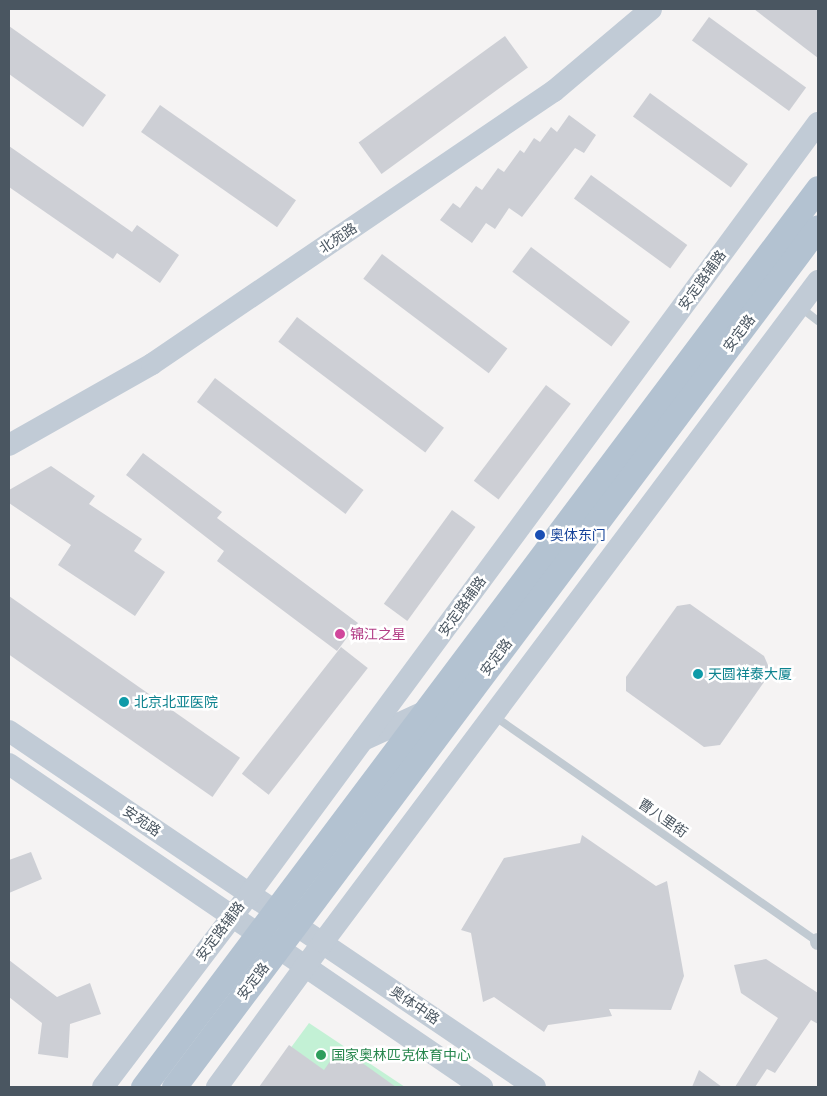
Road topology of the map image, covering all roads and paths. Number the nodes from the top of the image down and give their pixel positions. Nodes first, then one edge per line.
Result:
1 (652, 9) edge
2 (818, 123) edge
3 (818, 188) edge
4 (814, 235) edge
5 (818, 281) edge
6 (799, 307) junction
7 (818, 321) edge
8 (9, 445) edge
9 (426, 712) junction
10 (493, 715) junction
11 (9, 731) edge
12 (362, 741) junction
13 (9, 766) edge
14 (250, 893) junction
15 (231, 916) junction
16 (286, 917) junction
17 (268, 941) junction
18 (323, 942) junction
19 (818, 942) edge
20 (305, 967) junction
21 (103, 1087) edge
22 (143, 1087) edge
23 (174, 1087) edge
24 (217, 1087) edge
25 (482, 1087) edge
26 (535, 1087) edge

1 - 8 street, 北苑路
2 - 12 street, 安定路辅路
3 - 9 main road, 安定路
4 - 16 main road, 安定路
5 - 6 street
6 - 7 lane
6 - 10 street
9 - 12 street, 安定路
9 - 16 main road, 安定路
10 - 18 street
10 - 19 lane, 曹八里街
11 - 14 street, 安苑路
12 - 14 street, 安定路辅路
13 - 15 street, 安苑路
14 - 15 street, 安定路辅路
14 - 16 street, 安苑路
15 - 17 street, 安苑路
15 - 21 street, 安定路辅路
16 - 17 main road, 安定路
16 - 18 street, 奥体中路
17 - 20 street
17 - 22 main road, 安定路
17 - 23 main road, 安定路
18 - 20 street
18 - 26 street, 奥体中路
20 - 24 street
20 - 25 street

